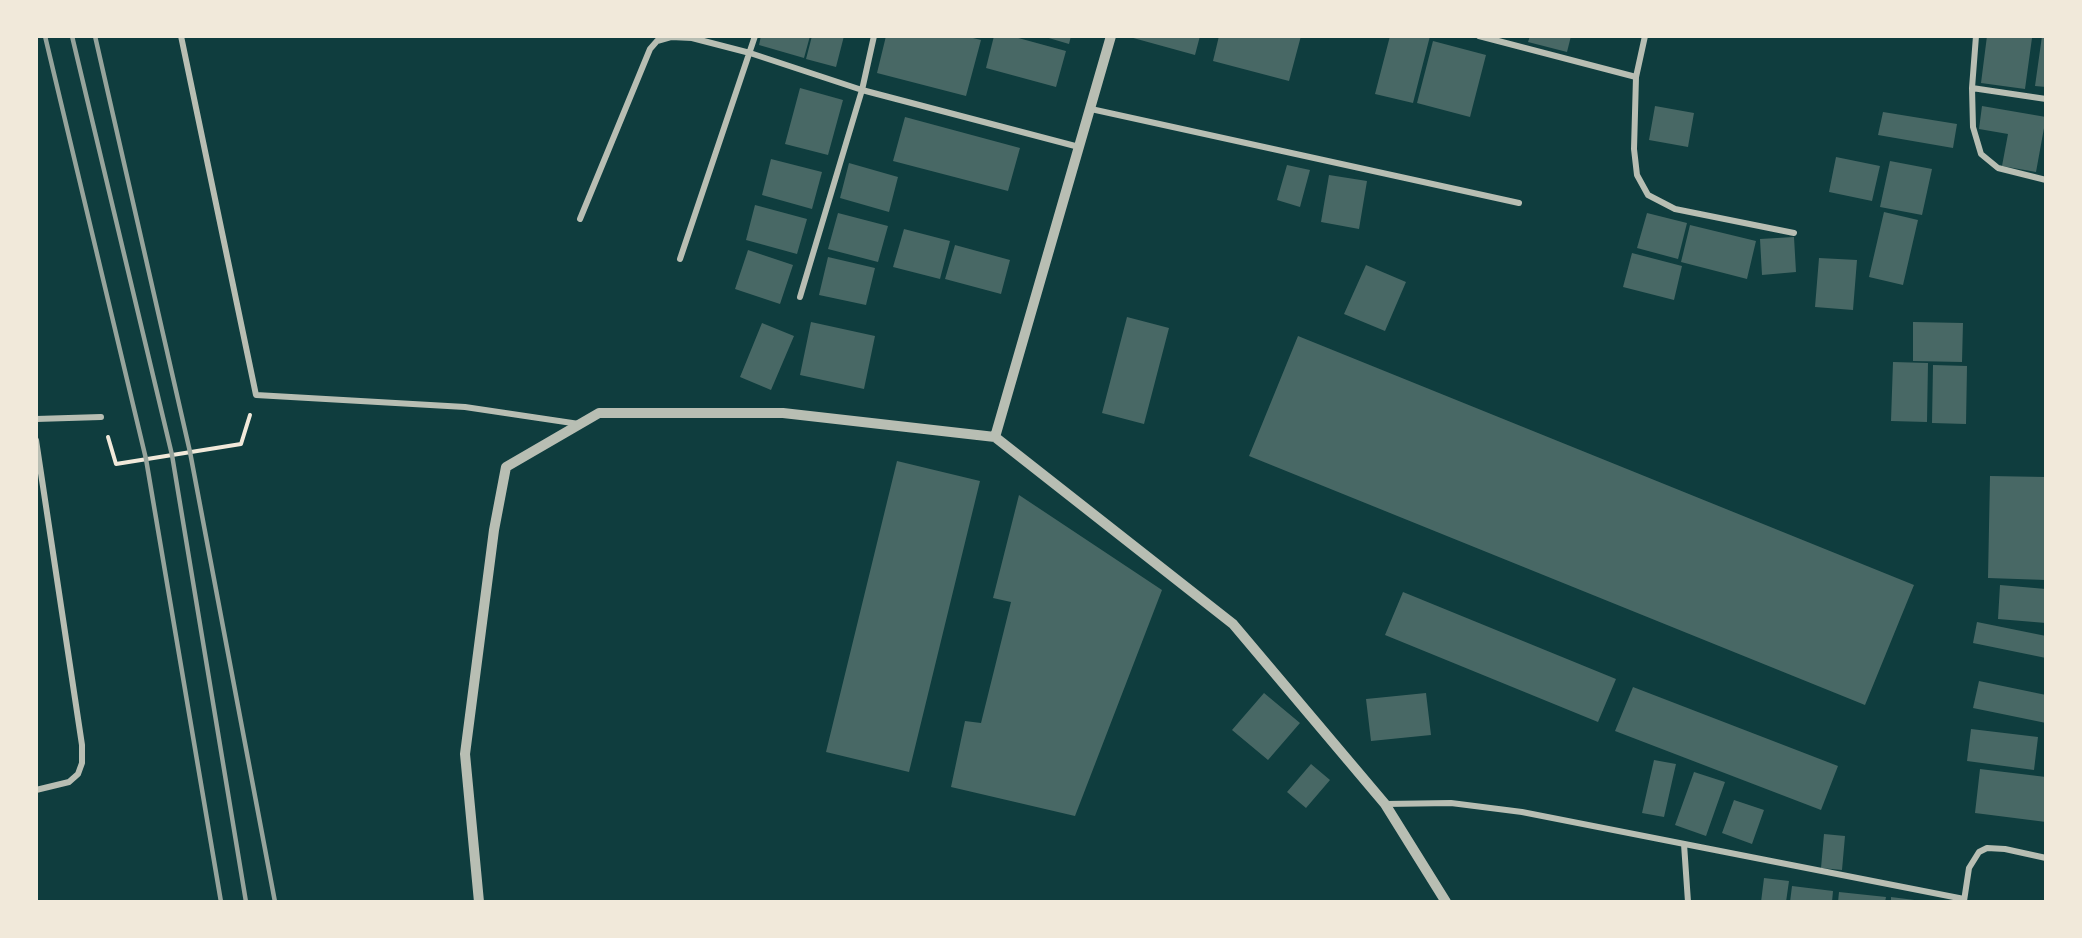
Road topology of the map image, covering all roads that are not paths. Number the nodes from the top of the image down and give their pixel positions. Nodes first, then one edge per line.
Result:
1 (181, 36) edge
2 (755, 36) edge
3 (874, 36) edge
4 (1112, 36) edge
5 (1479, 36) edge
6 (1645, 36) edge
7 (1976, 36) edge
8 (750, 53) junction
9 (1636, 77) junction
10 (1972, 88) junction
11 (862, 90) junction
12 (2046, 99) edge
13 (1090, 109) junction
14 (1079, 147) junction
15 (2046, 180) edge
16 (1519, 203) dead end
17 (580, 219) dead end
18 (1794, 233) dead end
19 (680, 259) dead end
20 (800, 297) dead end
21 (101, 417) road end
22 (36, 419) edge
23 (580, 424) junction
24 (996, 437) junction
25 (36, 440) edge
26 (36, 790) edge
27 (1385, 804) junction
28 (1684, 844) junction
29 (2046, 858) edge
30 (1964, 900) edge
31 (479, 902) edge
32 (1446, 902) edge
33 (1688, 902) edge

1 - 23 street
2 - 8 street
3 - 11 street
4 - 13 street
5 - 9 street
6 - 9 street
7 - 10 street
8 - 11 street
8 - 17 street
8 - 19 street
9 - 18 street
10 - 12 street
10 - 15 street
11 - 14 street
11 - 20 street
13 - 14 street
13 - 16 street
14 - 24 street
21 - 22 street
23 - 24 street
23 - 31 street
24 - 27 street
25 - 26 street
27 - 28 street
27 - 32 street
28 - 30 street
28 - 33 street
29 - 30 street

